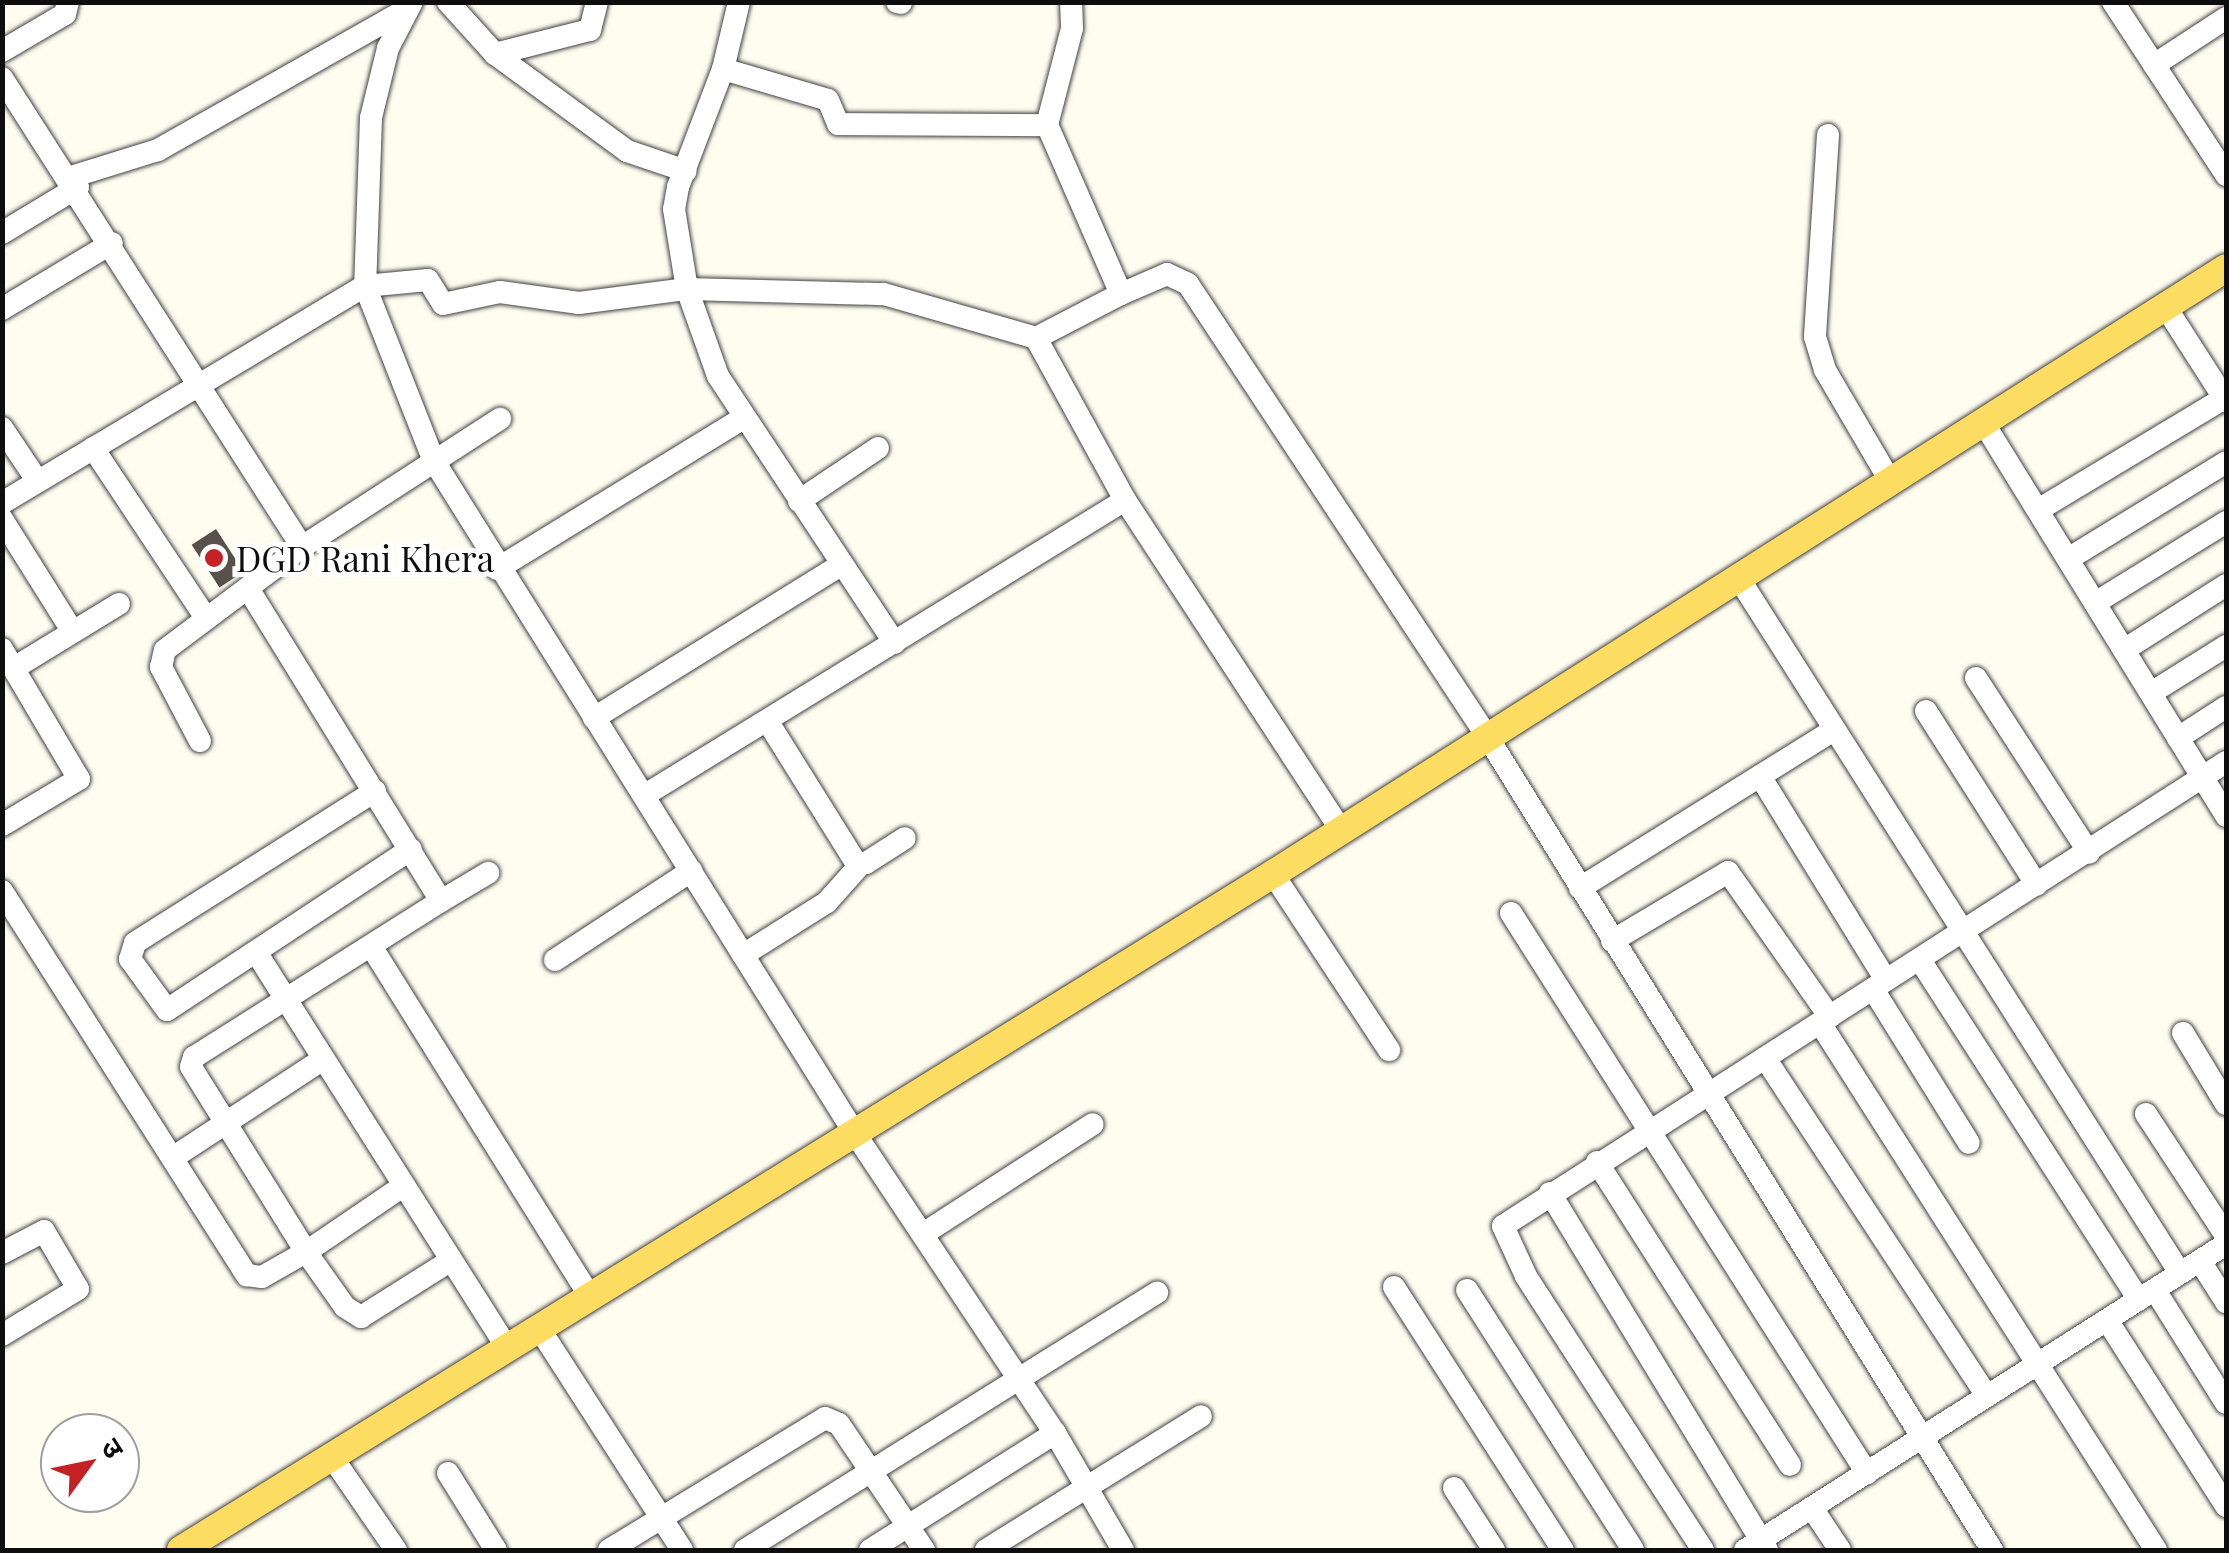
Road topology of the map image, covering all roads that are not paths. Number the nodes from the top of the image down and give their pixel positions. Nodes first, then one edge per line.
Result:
1 (68, 2) edge
2 (448, 2) edge
3 (597, 2) edge
4 (740, 2) edge
5 (1071, 2) edge
6 (2117, 4) edge
7 (408, 7) edge
8 (2226, 18) edge
9 (2, 51) edge
10 (495, 54) junction
11 (2154, 65) junction
12 (724, 69) junction
13 (2, 78) edge
14 (11, 107) edge
15 (1047, 126) junction
16 (1828, 135) dead end
17 (686, 171) junction
18 (2226, 175) edge
19 (74, 182) junction
20 (2, 233) edge
21 (112, 243) junction
22 (2226, 268) edge
23 (365, 286) junction
24 (687, 288) junction
25 (1121, 294) junction
26 (2165, 306) junction
27 (2, 308) edge
28 (1036, 338) junction
29 (200, 383) junction
30 (2226, 399) edge
31 (743, 418) junction
32 (500, 420) dead end
33 (1983, 422) junction
34 (2, 428) edge
35 (93, 448) junction
36 (878, 448) dead end
37 (434, 461) junction
38 (2226, 462) edge
39 (38, 480) junction
40 (1890, 481) junction
41 (1126, 500) junction
42 (2, 502) edge
43 (800, 502) junction
44 (2038, 510) junction
45 (2, 519) edge
46 (2226, 522) edge
47 (302, 548) junction
48 (2068, 559) junction
49 (842, 564) junction
50 (497, 568) junction
51 (1738, 577) junction
52 (2226, 584) edge
53 (249, 590) junction
54 (119, 604) dead end
55 (2095, 604) junction
56 (206, 618) junction
57 (73, 632) junction
58 (896, 643) junction
59 (2226, 646) edge
60 (2124, 650) junction
61 (8, 659) edge
62 (1976, 678) dead end
63 (2151, 693) junction
64 (2226, 707) edge
65 (1926, 711) dead end
66 (594, 718) junction
67 (768, 722) junction
68 (1834, 730) junction
69 (1486, 736) junction
70 (2178, 738) junction
71 (200, 740) dead end
72 (2226, 762) edge
73 (1760, 776) junction
74 (2202, 777) junction
75 (375, 792) junction
76 (645, 795) junction
77 (2226, 816) edge
78 (2, 825) edge
79 (1342, 830) junction
80 (905, 838) dead end
81 (411, 849) junction
82 (2089, 853) junction
83 (861, 864) junction
84 (691, 872) junction
85 (488, 873) dead end
86 (1274, 874) junction
87 (2038, 885) junction
88 (1580, 888) junction
89 (2, 891) edge
90 (441, 901) junction
91 (1511, 913) dead end
92 (1961, 933) junction
93 (1612, 940) junction
94 (371, 946) junction
95 (256, 952) junction
96 (743, 955) junction
97 (555, 960) dead end
98 (1920, 960) junction
99 (1879, 984) junction
100 (283, 998) junction
101 (1825, 1020) junction
102 (2182, 1033) dead end
103 (1389, 1050) dead end
104 (1765, 1058) junction
105 (323, 1059) junction
106 (1706, 1093) junction
107 (2226, 1104) edge
108 (2146, 1114) dead end
109 (225, 1124) junction
110 (1093, 1124) dead end
111 (1651, 1128) junction
112 (854, 1132) junction
113 (1969, 1143) dead end
114 (174, 1157) junction
115 (1597, 1162) junction
116 (403, 1186) junction
117 (1550, 1193) junction
118 (923, 1234) junction
119 (2226, 1236) edge
120 (2226, 1244) edge
121 (2, 1252) edge
122 (306, 1252) junction
123 (450, 1260) junction
124 (2190, 1267) junction
125 (1394, 1287) dead end
126 (1467, 1290) dead end
127 (1157, 1292) dead end
128 (2147, 1294) junction
129 (590, 1297) junction
130 (2226, 1302) edge
131 (2107, 1320) junction
132 (539, 1328) junction
133 (2, 1335) edge
134 (507, 1348) junction
135 (2040, 1362) junction
136 (1017, 1374) junction
137 (1987, 1396) junction
138 (2226, 1403) edge
139 (1201, 1416) dead end
140 (1054, 1432) junction
141 (1926, 1436) junction
142 (332, 1456) junction
143 (1790, 1465) dead end
144 (869, 1471) junction
145 (448, 1473) dead end
146 (1867, 1473) junction
147 (1087, 1488) junction
148 (1454, 1488) dead end
149 (2226, 1506) edge
150 (1812, 1508) junction
151 (662, 1518) junction
152 (908, 1526) junction
153 (1757, 1547) edge
154 (1115, 1548) edge
155 (181, 1550) edge
156 (396, 1550) edge
157 (496, 1550) edge
158 (609, 1550) edge
159 (682, 1550) edge
160 (745, 1550) edge
161 (870, 1550) edge
162 (924, 1550) edge
163 (986, 1550) edge
164 (1494, 1550) edge
165 (1562, 1550) edge
166 (1633, 1550) edge
167 (1702, 1550) edge
168 (1840, 1550) edge
169 (1992, 1550) edge
170 (2156, 1550) edge

1 - 9 street
2 - 10 street
3 - 10 street
4 - 12 street
5 - 15 street
6 - 11 street
7 - 19 street
7 - 23 street
8 - 11 street
10 - 17 street
11 - 18 street
12 - 15 street
12 - 17 street
13 - 14 street
14 - 19 street
15 - 25 street
16 - 40 street
17 - 24 street
19 - 20 street
19 - 21 street
21 - 27 street
21 - 29 street
22 - 26 main road
23 - 24 street
23 - 29 street
23 - 37 street
24 - 28 street
24 - 31 street
25 - 28 street
25 - 69 street
26 - 30 street
26 - 33 main road
28 - 41 street
29 - 35 street
29 - 47 street
30 - 44 street
31 - 43 street
31 - 50 street
32 - 37 street
33 - 40 main road
33 - 44 street
34 - 39 street
35 - 39 street
35 - 56 street
36 - 43 street
37 - 47 street
37 - 50 street
38 - 48 street
39 - 42 street
40 - 51 main road
41 - 58 street
41 - 79 street
43 - 49 street
44 - 48 street
45 - 57 street
46 - 55 street
47 - 53 street
48 - 55 street
49 - 58 street
49 - 66 street
50 - 66 street
51 - 68 street
51 - 69 main road
52 - 60 street
53 - 56 street
53 - 75 street
54 - 57 street
55 - 60 street
56 - 71 street
57 - 61 street
58 - 67 street
59 - 63 street
60 - 63 street
61 - 78 street
62 - 82 street
63 - 70 street
64 - 70 street
65 - 87 street
66 - 76 street
67 - 76 street
67 - 83 street
68 - 73 street
68 - 92 street
69 - 79 main road
69 - 88 street
70 - 74 street
72 - 74 street
73 - 88 street
73 - 99 street
74 - 77 street
74 - 82 street
75 - 81 street
75 - 95 street
76 - 84 street
79 - 86 main road
80 - 83 street
81 - 90 street
81 - 95 street
82 - 87 street
83 - 96 street
84 - 96 street
84 - 97 street
85 - 90 street
86 - 103 street
86 - 112 main road
87 - 92 street
88 - 93 street
89 - 114 street
90 - 94 street
91 - 111 street
92 - 98 street
92 - 124 street
93 - 101 street
93 - 106 street
94 - 100 street
94 - 129 street
95 - 100 street
96 - 112 street
98 - 99 street
98 - 128 street
99 - 101 street
99 - 113 street
100 - 105 street
100 - 109 street
101 - 104 street
101 - 135 street
102 - 107 street
104 - 106 street
104 - 137 street
105 - 109 street
105 - 116 street
106 - 111 street
106 - 141 street
108 - 119 street
109 - 114 street
109 - 122 street
110 - 118 street
111 - 115 street
111 - 146 street
112 - 118 street
112 - 129 main road
114 - 122 street
115 - 117 street
115 - 143 street
116 - 122 street
116 - 123 street
117 - 153 street
117 - 167 street
118 - 136 street
120 - 124 street
121 - 133 street
122 - 123 street
123 - 134 street
124 - 128 street
124 - 130 street
125 - 165 street
126 - 166 street
127 - 136 street
128 - 131 street
128 - 138 street
129 - 132 main road
131 - 135 street
131 - 149 street
132 - 134 main road
132 - 151 street
134 - 142 main road
135 - 137 street
135 - 170 street
136 - 140 street
136 - 144 street
137 - 141 street
139 - 147 street
140 - 147 street
140 - 152 street
141 - 146 street
141 - 169 street
142 - 155 main road
142 - 156 street
144 - 151 street
144 - 152 street
144 - 160 street
145 - 157 street
146 - 150 street
147 - 154 street
147 - 163 street
148 - 164 street
150 - 153 street
150 - 168 street
151 - 158 street
151 - 159 street
152 - 161 street
152 - 162 street

